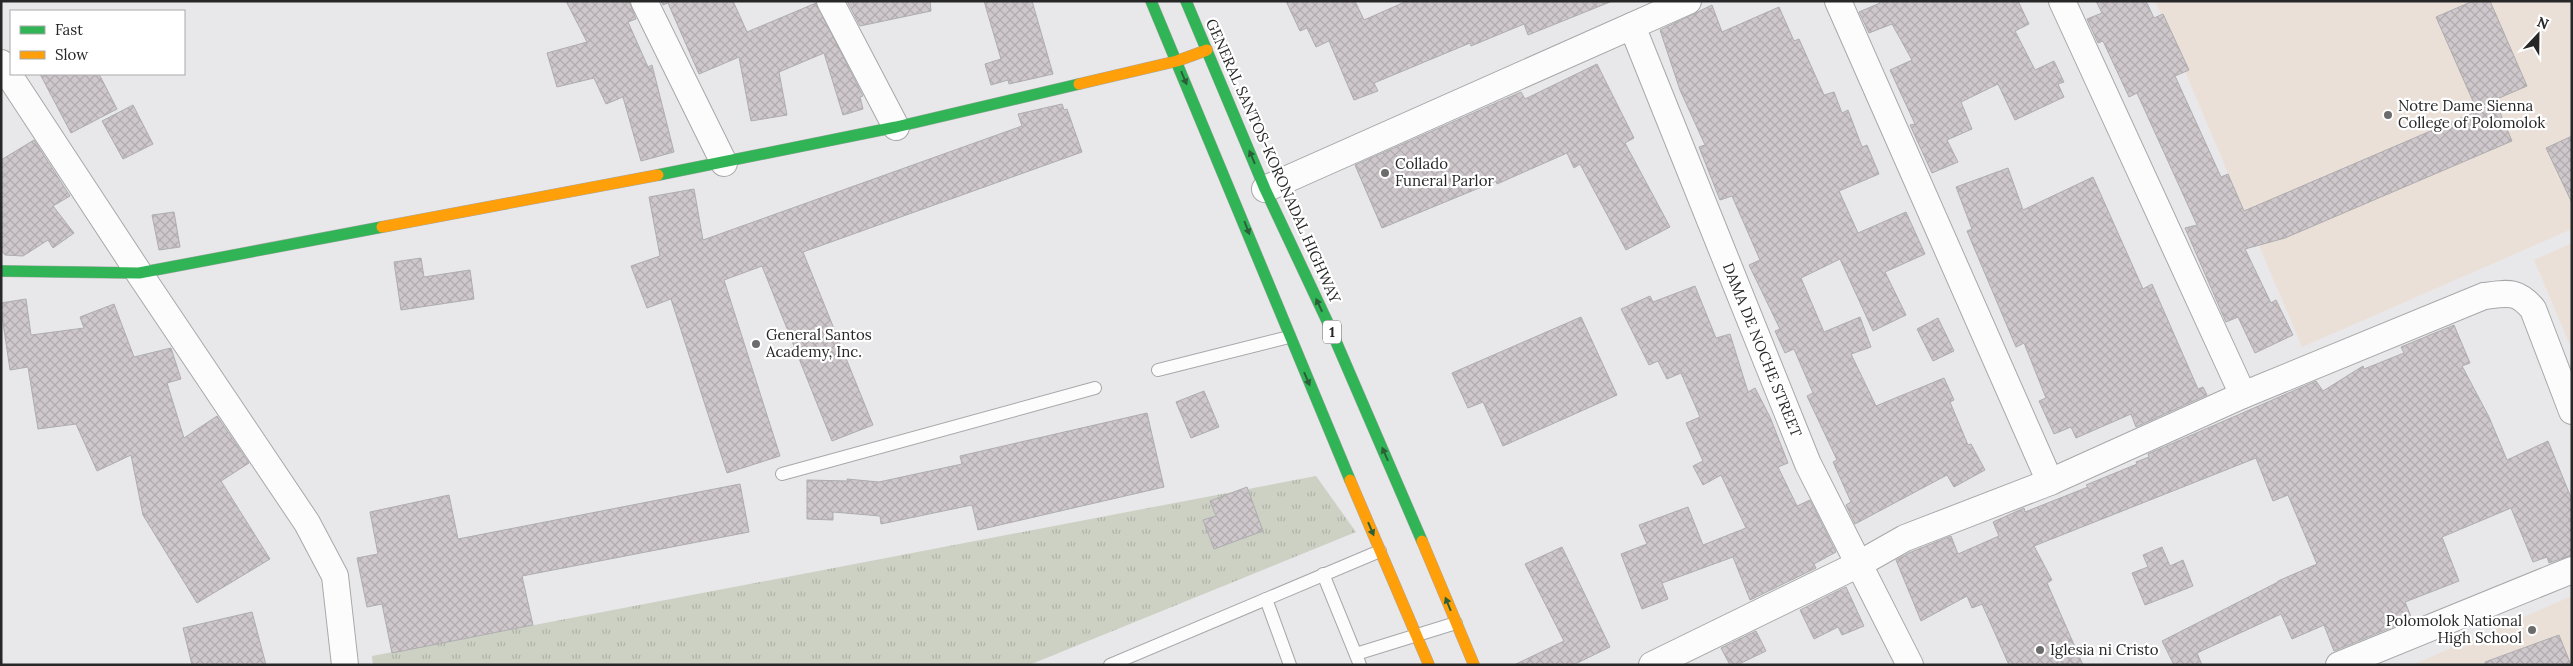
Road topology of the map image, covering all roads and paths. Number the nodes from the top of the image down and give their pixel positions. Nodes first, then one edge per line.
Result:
1 (644, 1) edge
2 (830, 1) edge
3 (1151, 1) edge
4 (1186, 1) edge
5 (1688, 1) edge
6 (1838, 1) edge
7 (2062, 1) edge
8 (1632, 26) junction
9 (1207, 50) junction
10 (1177, 61) junction
11 (1, 63) edge
12 (896, 127) junction
13 (724, 163) junction
14 (1265, 189) junction
15 (1, 271) edge
16 (139, 273) junction
17 (1289, 337) junction
18 (1158, 370) dead end
19 (1095, 388) dead end
20 (2243, 395) junction
21 (2572, 411) edge
22 (782, 474) dead end
23 (2050, 482) junction
24 (1380, 551) junction
25 (1859, 564) junction
26 (2572, 570) edge
27 (1323, 574) junction
28 (1266, 600) junction
29 (1456, 623) junction
30 (1415, 635) junction
31 (1358, 659) edge
32 (345, 665) edge
33 (1110, 665) edge
34 (1290, 665) edge
35 (1429, 665) edge
36 (1474, 665) edge
37 (1652, 665) edge
38 (1910, 665) edge
39 (2340, 665) edge

1 - 13 street
2 - 12 street
3 - 10 main road
4 - 9 main road, GENERAL SANTOS-KORONADAL HIGHWAY / 1
5 - 8 street
6 - 23 street
7 - 20 street
8 - 14 street
8 - 25 street, DAMA DE NOCHE STREET
9 - 10 main road
14 -> 9 main road, GENERAL SANTOS-KORONADAL HIGHWAY / 1
10 - 12 main road
10 -> 17 main road
11 - 16 street
12 - 13 main road
13 - 16 main road
29 -> 14 main road, GENERAL SANTOS-KORONADAL HIGHWAY / 1
15 - 16 main road
16 - 32 street
17 - 18 lane
17 -> 24 main road
19 - 22 lane
20 - 21 street
20 - 23 street
23 - 25 street
24 - 27 lane
24 - 30 main road
25 - 37 street
25 - 38 street, DAMA DE NOCHE STREET
26 - 39 street
27 - 28 lane
27 - 31 lane
28 - 33 lane
28 - 34 lane
29 - 30 lane
29 - 36 main road, GENERAL SANTOS-KORONADAL HIGHWAY / 1
30 - 31 lane
30 - 35 main road

